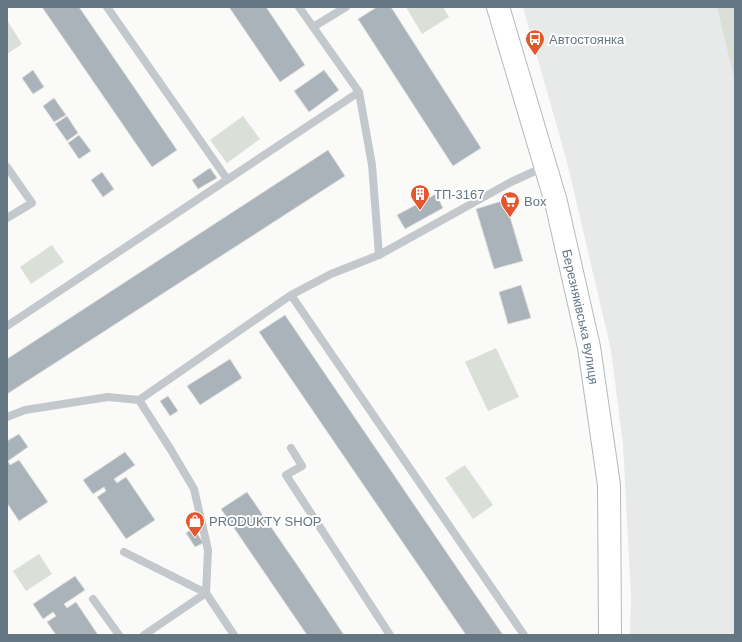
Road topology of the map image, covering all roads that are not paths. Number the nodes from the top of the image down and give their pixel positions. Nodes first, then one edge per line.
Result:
1 (107, 7) edge
2 (299, 7) edge
3 (346, 7) edge
4 (498, 7) edge
5 (313, 27) junction
6 (359, 92) junction
7 (7, 166) edge
8 (545, 166) junction
9 (227, 179) junction
10 (7, 218) edge
11 (379, 256) junction
12 (291, 295) junction
13 (7, 326) edge
14 (139, 400) junction
15 (7, 417) edge
16 (291, 448) dead end
17 (124, 552) dead end
18 (206, 593) junction
19 (93, 599) dead end
20 (119, 635) edge
21 (144, 635) edge
22 (234, 635) edge
23 (390, 635) edge
24 (524, 635) edge
25 (610, 635) edge

1 - 9 lane
2 - 5 lane
3 - 5 lane
4 - 8 street, Березняківська вулиця
5 - 6 lane
6 - 9 lane
6 - 11 lane
7 - 10 lane
8 - 11 lane
8 - 25 street, Березняківська вулиця
9 - 13 lane
11 - 12 lane
12 - 14 lane
12 - 24 lane
14 - 15 lane
14 - 18 lane
16 - 23 lane
17 - 18 lane
18 - 21 lane
18 - 22 lane
19 - 20 lane

